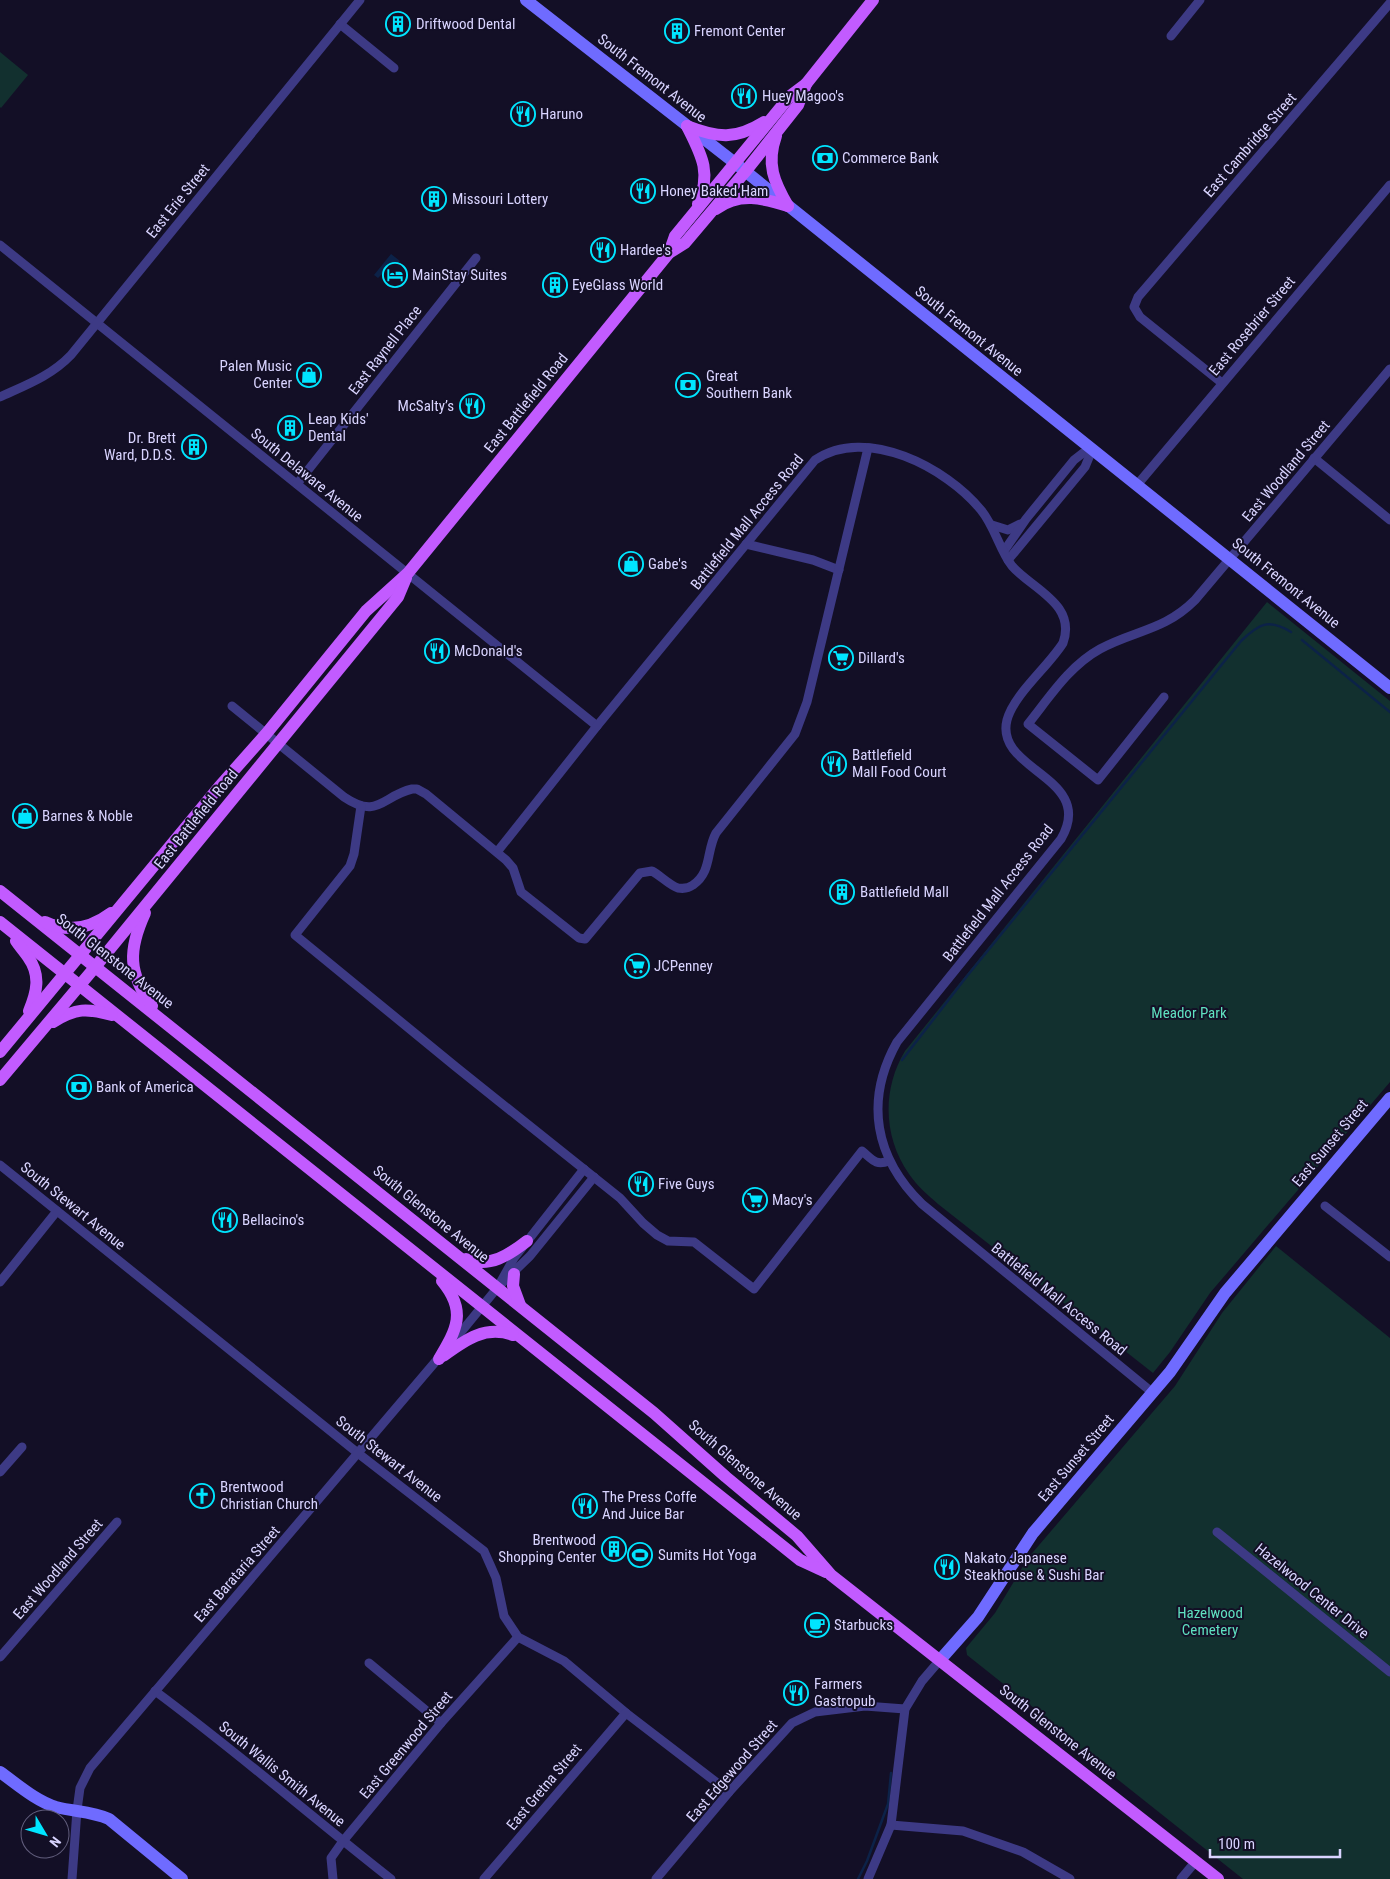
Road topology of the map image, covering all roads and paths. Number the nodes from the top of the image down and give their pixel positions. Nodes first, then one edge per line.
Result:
1 (360, 0) edge
2 (873, 0) edge
3 (1200, 0) edge
4 (535, 3) edge
5 (1390, 3) edge
6 (340, 24) junction
7 (1171, 36) dead end
8 (394, 68) dead end
9 (806, 84) junction
10 (773, 117) junction
11 (687, 126) junction
12 (779, 129) junction
13 (740, 167) junction
14 (1390, 185) edge
15 (788, 206) junction
16 (694, 214) junction
17 (708, 215) junction
18 (0, 245) edge
19 (669, 253) junction
20 (476, 258) dead end
21 (98, 324) junction
22 (1390, 369) edge
23 (1222, 383) junction
24 (0, 397) edge
25 (868, 448) junction
26 (1092, 450) junction
27 (1314, 458) junction
28 (298, 484) junction
29 (1137, 485) junction
30 (1026, 519) junction
31 (1390, 520) edge
32 (992, 525) junction
33 (746, 544) junction
34 (1004, 551) junction
35 (1229, 558) junction
36 (1008, 560) junction
37 (839, 570) junction
38 (408, 573) junction
39 (1390, 688) edge
40 (1164, 698) dead end
41 (232, 706) dead end
42 (598, 726) junction
43 (266, 734) junction
44 (278, 744) junction
45 (360, 806) junction
46 (497, 852) junction
47 (0, 891) edge
48 (152, 898) junction
49 (121, 906) junction
50 (32, 916) junction
51 (0, 922) edge
52 (12, 932) junction
53 (81, 954) junction
54 (96, 966) junction
55 (65, 974) junction
56 (80, 986) junction
57 (118, 1016) junction
58 (159, 1017) junction
59 (25, 1022) junction
60 (43, 1030) junction
61 (0, 1052) edge
62 (0, 1080) edge
63 (1390, 1098) edge
64 (889, 1161) junction
65 (0, 1165) edge
66 (584, 1169) junction
67 (594, 1177) junction
68 (1326, 1206) dead end
69 (57, 1211) junction
70 (527, 1241) junction
71 (459, 1256) junction
72 (1390, 1257) edge
73 (424, 1261) junction
74 (514, 1274) junction
75 (0, 1282) edge
76 (498, 1287) junction
77 (520, 1305) junction
78 (482, 1307) junction
79 (520, 1338) junction
80 (439, 1359) junction
81 (1153, 1393) junction
82 (22, 1447) dead end
83 (359, 1454) junction
84 (0, 1472) edge
85 (118, 1522) dead end
86 (1217, 1532) dead end
87 (831, 1575) junction
88 (518, 1637) junction
89 (0, 1657) edge
90 (940, 1660) junction
91 (369, 1663) dead end
92 (1390, 1672) edge
93 (155, 1691) junction
94 (905, 1709) junction
95 (626, 1713) junction
96 (441, 1723) junction
97 (0, 1772) edge
98 (729, 1792) junction
99 (76, 1810) junction
100 (891, 1825) junction
101 (343, 1841) junction
102 (1196, 1861) junction
103 (72, 1879) edge
104 (182, 1879) edge
105 (332, 1879) edge
106 (391, 1879) edge
107 (484, 1879) edge
108 (656, 1879) edge
109 (868, 1879) edge
110 (1070, 1879) edge
111 (1181, 1879) edge
112 (1218, 1879) edge

1 - 6 street, East Erie Street
2 - 9 main road, East Battlefield Road
3 - 7 street
4 - 11 main road, South Fremont Avenue
5 - 23 street, East Cambridge Street
6 - 8 street
6 - 21 street, East Erie Street
9 - 10 main road, East Battlefield Road
9 - 12 main road, East Battlefield Road
10 - 11 main road
10 - 13 main road, East Battlefield Road
11 - 13 main road, South Fremont Avenue
11 - 16 main road
12 - 13 main road, East Battlefield Road
12 - 15 main road
13 - 15 main road, South Fremont Avenue
13 - 16 main road, East Battlefield Road
13 - 17 main road, East Battlefield Road
14 - 23 street, East Rosebrier Street
15 - 17 main road
15 - 26 main road, South Fremont Avenue
16 - 19 main road, East Battlefield Road
17 - 19 main road, East Battlefield Road
18 - 21 street, South Delaware Avenue
19 - 38 main road, East Battlefield Road
20 - 28 street, East Raynell Place
21 - 24 street, East Erie Street
21 - 28 street, South Delaware Avenue
22 - 27 street, East Woodland Street
23 - 29 street, East Rosebrier Street
25 - 32 street, Battlefield Mall Access Road
25 - 33 street, Battlefield Mall Access Road
25 - 37 street
26 - 29 main road, South Fremont Avenue
26 - 30 street
26 - 36 street
27 - 31 street
27 - 35 street, East Woodland Street
28 - 38 street, South Delaware Avenue
29 - 35 main road, South Fremont Avenue
30 - 32 street
30 - 34 street
32 - 34 street, Battlefield Mall Access Road
33 - 37 street
33 - 42 street, Battlefield Mall Access Road
34 - 36 street, Battlefield Mall Access Road
35 - 39 main road, South Fremont Avenue
35 - 40 street, East Woodland Street
36 - 64 street, Battlefield Mall Access Road
37 - 46 street
38 - 42 street, South Delaware Avenue
38 - 43 main road, East Battlefield Road
38 - 44 main road, East Battlefield Road
41 - 43 street
42 - 46 street, Battlefield Mall Access Road
43 - 44 street
43 - 49 main road, East Battlefield Road
44 - 45 street
44 - 48 main road, East Battlefield Road
45 - 46 street
45 - 66 street
47 - 50 main road, South Glenstone Avenue
48 - 54 main road, East Battlefield Road
48 - 58 main road
49 - 50 main road
49 - 53 main road, East Battlefield Road
50 - 53 main road, South Glenstone Avenue
51 - 52 main road, South Glenstone Avenue
52 - 55 main road, South Glenstone Avenue
52 - 59 main road
53 - 54 main road, South Glenstone Avenue
53 - 55 main road, East Battlefield Road
54 - 56 main road, East Battlefield Road
54 - 58 main road, South Glenstone Avenue
55 - 56 main road, South Glenstone Avenue
55 - 59 main road, East Battlefield Road
56 - 57 main road, South Glenstone Avenue
56 - 60 main road, East Battlefield Road
57 - 60 main road
57 - 73 main road, South Glenstone Avenue
58 - 71 main road, South Glenstone Avenue
59 - 61 main road, East Battlefield Road
60 - 62 main road, East Battlefield Road
63 - 81 main road, East Sunset Street
64 - 67 street
64 - 81 street, Battlefield Mall Access Road
65 - 69 street, South Stewart Avenue
66 - 67 street
66 - 70 street
67 - 74 street
68 - 72 street
69 - 75 street
69 - 83 street, South Stewart Avenue
70 - 71 main road
70 - 76 street
71 - 76 main road, South Glenstone Avenue
73 - 78 main road, South Glenstone Avenue
73 - 80 main road
74 - 76 street
74 - 77 main road
76 - 77 main road, South Glenstone Avenue
76 - 78 street, East Barataria Street
77 - 87 main road, South Glenstone Avenue
78 - 79 main road, South Glenstone Avenue
78 - 80 street, East Barataria Street
79 - 80 main road
79 - 87 main road, South Glenstone Avenue
80 - 83 street, East Barataria Street
81 - 90 main road, East Sunset Street
82 - 84 street
83 - 88 street, South Stewart Avenue
83 - 93 street, East Barataria Street
85 - 89 street, East Woodland Street
86 - 92 street, Hazelwood Center Drive
87 - 90 main road, South Glenstone Avenue
88 - 95 street, South Stewart Avenue
88 - 96 street, East Greenwood Street
90 - 94 street, East Sunset Street
90 - 102 main road, South Glenstone Avenue
91 - 96 street
93 - 99 street, East Barataria Street
93 - 101 street, South Wallis Smith Avenue
94 - 98 street, East Edgewood Street
94 - 100 street, East Sunset Street
95 - 98 street, South Stewart Avenue
95 - 107 street, East Gretna Street
96 - 101 street, East Greenwood Street
97 - 99 main road
98 - 108 street, East Edgewood Street
99 - 103 street, East Barataria Street
99 - 104 main road
100 - 109 street, East Sunset Street
100 - 110 street
101 - 105 street, East Greenwood Street
101 - 106 street, South Wallis Smith Avenue
102 - 111 street
102 - 112 main road, South Glenstone Avenue

